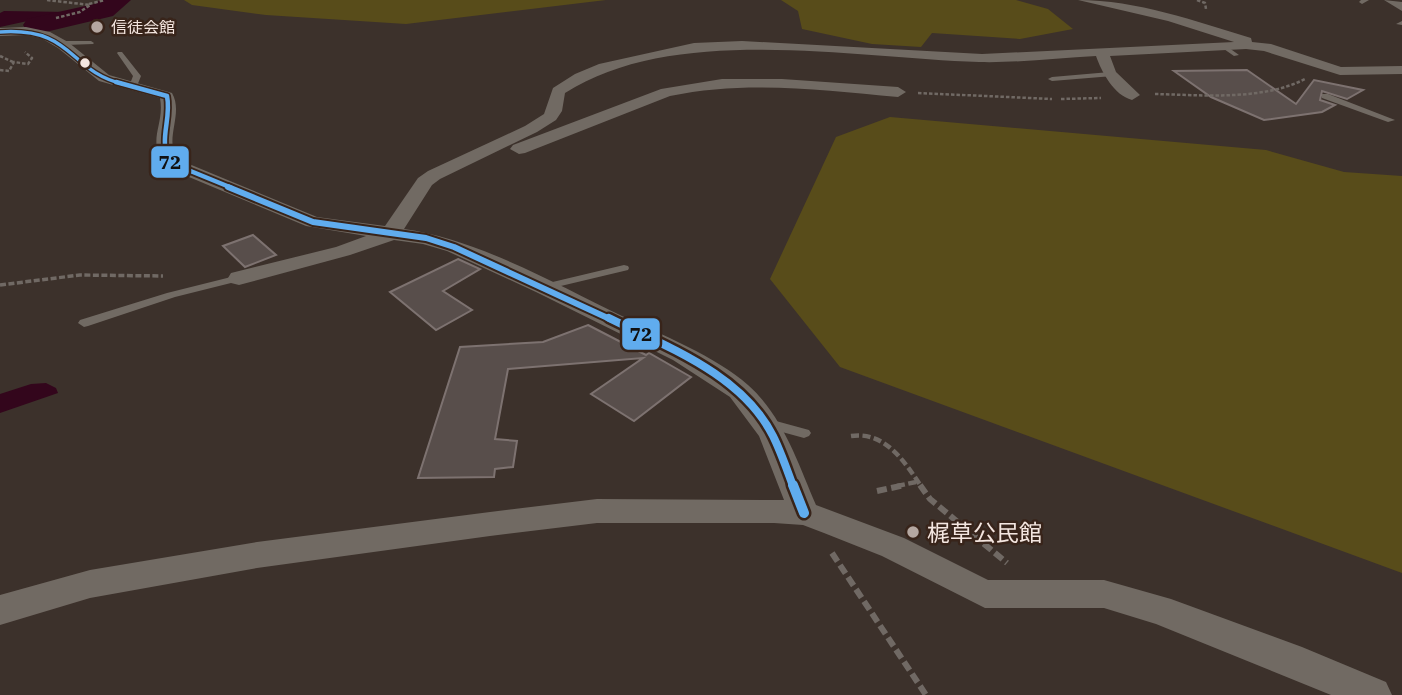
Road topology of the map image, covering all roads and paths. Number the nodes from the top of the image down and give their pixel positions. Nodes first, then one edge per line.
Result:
1 (47, 0) edge
2 (75, 0) edge
3 (105, 0) edge
4 (1084, 0) edge
5 (1390, 0) edge
6 (61, 1) edge
7 (88, 4) junction
8 (1402, 7) edge
9 (6, 31) edge
10 (65, 43) junction
11 (91, 43) dead end
12 (1256, 46) junction
13 (29, 50) dead end
14 (120, 53) dead end
15 (1102, 54) junction
16 (0, 56) edge
17 (14, 62) junction
18 (0, 70) edge
19 (1402, 70) edge
20 (1110, 74) junction
21 (1052, 79) dead end
22 (134, 84) junction
23 (898, 92) dead end
24 (1132, 95) dead end
25 (1325, 96) dead end
26 (1391, 120) dead end
27 (442, 171) junction
28 (387, 234) junction
29 (624, 268) dead end
30 (166, 276) dead end
31 (239, 278) joint
32 (0, 285) edge
33 (544, 287) junction
34 (84, 323) dead end
35 (765, 423) junction
36 (804, 433) dead end
37 (851, 436) dead end
38 (916, 482) junction
39 (877, 491) dead end
40 (804, 513) junction
41 (1045, 595) junction
42 (0, 610) edge
43 (926, 695) edge
44 (1373, 695) edge

1 - 6 path
2 - 6 path
3 - 7 path
4 - 12 street
5 - 8 street
6 - 7 path
7 - 9 path
9 - 10 street
10 - 11 lane
10 - 22 street
12 - 15 street
12 - 19 street
13 - 17 path
14 - 22 lane
15 - 20 street
15 - 27 street
16 - 17 path
17 - 18 path
20 - 21 lane
20 - 24 street
22 - 28 street
23 - 27 street
25 - 26 lane
27 - 28 street
28 - 31 street
28 - 33 street
29 - 33 lane
30 - 32 path
31 - 34 lane
33 - 35 street
35 - 36 lane
35 - 40 street
37 - 38 path
38 - 39 path
38 - 41 path
40 - 41 street
40 - 42 street
40 - 43 path
41 - 44 street

